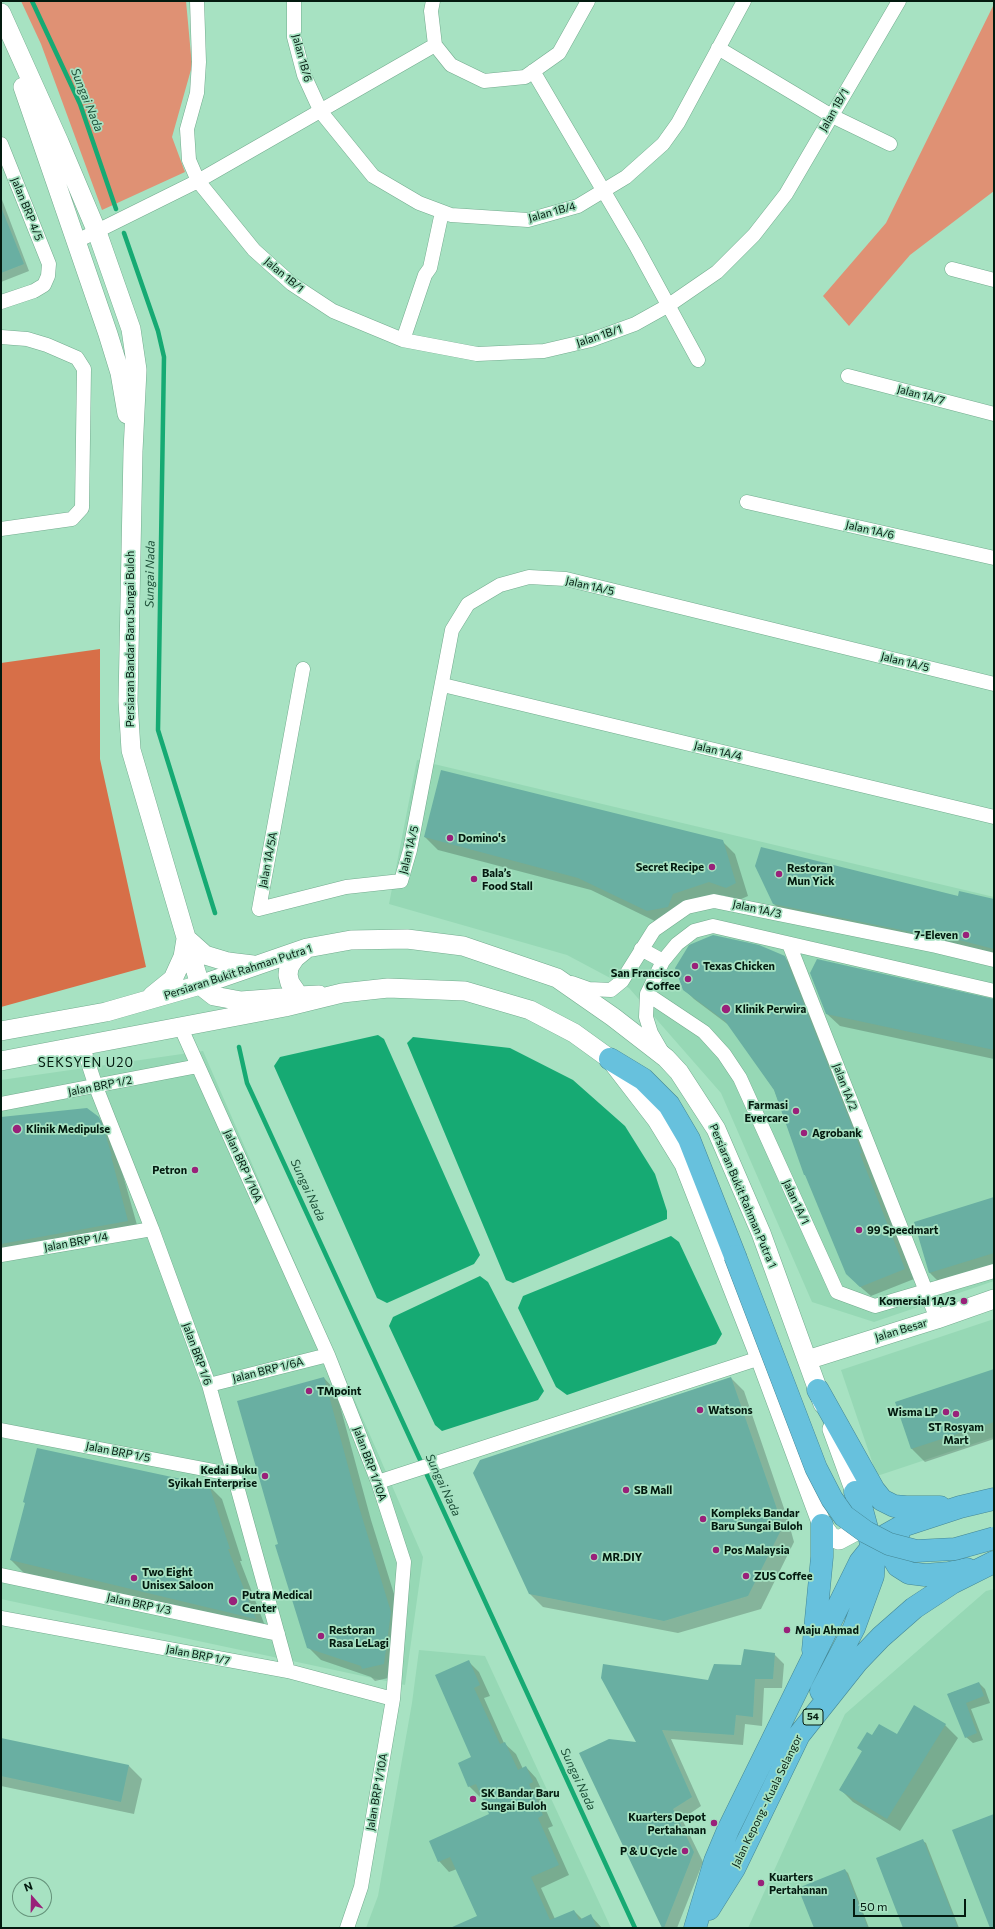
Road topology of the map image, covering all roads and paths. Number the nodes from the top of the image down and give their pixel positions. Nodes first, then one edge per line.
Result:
1 (196, 1) edge
2 (294, 1) edge
3 (433, 1) edge
4 (588, 1) edge
5 (744, 1) edge
6 (899, 1) edge
7 (1, 13) edge
8 (1, 22) edge
9 (435, 45) junction
10 (718, 48) junction
11 (533, 71) junction
12 (321, 112) junction
13 (830, 115) junction
14 (1, 144) edge
15 (890, 144) dead end
16 (198, 181) junction
17 (604, 191) junction
18 (442, 212) junction
19 (97, 232) junction
20 (77, 241) junction
21 (952, 269) dead end
22 (994, 280) edge
23 (1, 302) edge
24 (669, 305) junction
25 (1, 337) edge
26 (404, 340) junction
27 (698, 360) dead end
28 (848, 376) dead end
29 (994, 414) edge
30 (133, 451) junction
31 (747, 502) dead end
32 (1, 529) edge
33 (994, 558) edge
34 (303, 668) dead end
35 (994, 684) edge
36 (443, 685) junction
37 (994, 817) edge
38 (401, 881) joint
39 (186, 938) junction
40 (789, 944) junction
41 (307, 948) junction
42 (641, 949) junction
43 (994, 960) edge
44 (663, 961) junction
45 (258, 965) junction
46 (556, 978) junction
47 (200, 985) junction
48 (994, 991) edge
49 (342, 993) junction
50 (647, 994) junction
51 (299, 996) junction
52 (148, 1000) junction
53 (181, 1028) junction
54 (1, 1031) edge
55 (82, 1044) junction
56 (666, 1058) junction
57 (610, 1059) junction
58 (1, 1061) edge
59 (198, 1066) junction
60 (96, 1087) junction
61 (1, 1104) edge
62 (152, 1229) junction
63 (1, 1255) edge
64 (994, 1271) edge
65 (925, 1291) junction
66 (994, 1299) edge
67 (937, 1319) junction
68 (328, 1355) junction
69 (760, 1358) junction
70 (807, 1360) junction
71 (209, 1385) junction
72 (818, 1390) junction
73 (1, 1430) edge
74 (235, 1475) junction
75 (378, 1482) junction
76 (855, 1492) junction
77 (994, 1499) edge
78 (960, 1507) junction
79 (822, 1525) junction
80 (902, 1526) junction
81 (994, 1538) edge
82 (872, 1547) junction
83 (994, 1562) edge
84 (1, 1575) edge
85 (1, 1618) edge
86 (278, 1634) junction
87 (811, 1665) junction
88 (288, 1671) junction
89 (393, 1699) junction
90 (799, 1735) junction
91 (347, 1928) edge
92 (696, 1928) edge

1 - 16 street, Jalan 1B/1
2 - 12 street, Jalan 1B/6
3 - 9 street
4 - 11 street
5 - 10 street, Jalan 1B/4
6 - 13 street, Jalan 1B/1
7 - 19 main road
8 - 20 main road
9 - 11 street
9 - 12 street
10 - 13 street
10 - 17 street, Jalan 1B/4
11 - 17 street
12 - 16 street
12 - 18 street, Jalan 1B/4
13 - 15 street
13 - 24 street, Jalan 1B/1
14 - 23 street, Jalan BRP 4/5
16 - 19 street
16 - 26 street, Jalan 1B/1
17 - 18 street, Jalan 1B/4
17 - 24 street
18 - 26 street
19 - 20 street
19 - 30 main road
20 - 30 main road
21 - 22 street
24 - 26 street, Jalan 1B/1
24 - 27 street
25 - 32 street
28 - 29 street, Jalan 1A/7
30 - 39 main road, Persiaran Bandar Baru Sungai Buloh
31 - 33 street, Jalan 1A/6
34 - 38 street, Jalan 1A/5A
35 - 36 street, Jalan 1A/5
36 - 37 street, Jalan 1A/4
36 - 38 street, Jalan 1A/5
39 - 45 main road
39 - 47 main road, Persiaran Bandar Baru Sungai Buloh
39 - 52 main road
40 - 44 street
40 - 48 street
40 - 65 street, Jalan 1A/2
41 - 45 main road, Persiaran Bukit Rahman Putra 1
41 - 46 main road, Persiaran Bukit Rahman Putra 1
41 - 51 main road
42 - 43 street, Jalan 1A/3
42 - 44 street
42 - 46 street, Jalan 1A/3
44 - 50 street
45 - 47 main road, Persiaran Bukit Rahman Putra 1
46 - 56 main road, Persiaran Bukit Rahman Putra 1
47 - 51 main road
47 - 52 main road, Persiaran Bukit Rahman Putra 1
49 - 51 main road
49 - 53 main road
49 - 57 main road
50 - 56 street
50 - 65 street, Jalan 1A/1
52 - 54 main road, Persiaran Bukit Rahman Putra 1
53 - 55 main road
53 - 59 street, Jalan BRP 1/10A
55 - 58 main road
55 - 60 street, Jalan BRP 1/6
56 - 70 main road, Persiaran Bukit Rahman Putra 1
57 - 69 main road
57 - 81 highway, bridge
59 - 60 street, Jalan BRP 1/2
59 - 68 street, Jalan BRP 1/10A
60 - 61 street, Jalan BRP 1/2
60 - 62 street, Jalan BRP 1/6
62 - 63 street, Jalan BRP 1/4
62 - 71 street, Jalan BRP 1/6
64 - 65 street, Jalan 1A/1
65 - 67 street, Jalan 1A/2
66 - 67 main road, Jalan Besar
67 - 70 main road, Jalan Besar
68 - 71 street, Jalan BRP 1/6A
68 - 75 street, Jalan BRP 1/10A
69 - 75 street
69 - 79 main road
70 - 72 main road, Persiaran Bukit Rahman Putra 1
71 - 74 street, Jalan BRP 1/6
72 - 76 main road, Persiaran Bukit Rahman Putra 1
72 - 78 highway
73 - 74 street, Jalan BRP 1/5
74 - 86 street, Jalan BRP 1/6
75 - 89 street, Jalan BRP 1/10A
76 - 79 main road, Persiaran Bukit Rahman Putra 1
76 - 82 highway
77 - 78 highway, 54
78 - 80 highway, 54
79 - 87 highway
80 - 82 highway, Jalan Kepong - Kuala Selangor / 54
80 - 83 highway
82 - 87 highway, Jalan Kepong - Kuala Selangor / 54
82 - 90 highway
83 - 90 highway, Jalan Kepong - Kuala Selangor / 54
84 - 86 street, Jalan BRP 1/3
85 - 88 street, Jalan BRP 1/7
86 - 88 street, Jalan BRP 1/6
87 - 92 highway, Jalan Kepong - Kuala Selangor / 54
88 - 89 street, Jalan BRP 1/7
89 - 91 street, Jalan BRP 1/10A
90 - 92 highway, Jalan Kepong - Kuala Selangor / 54

